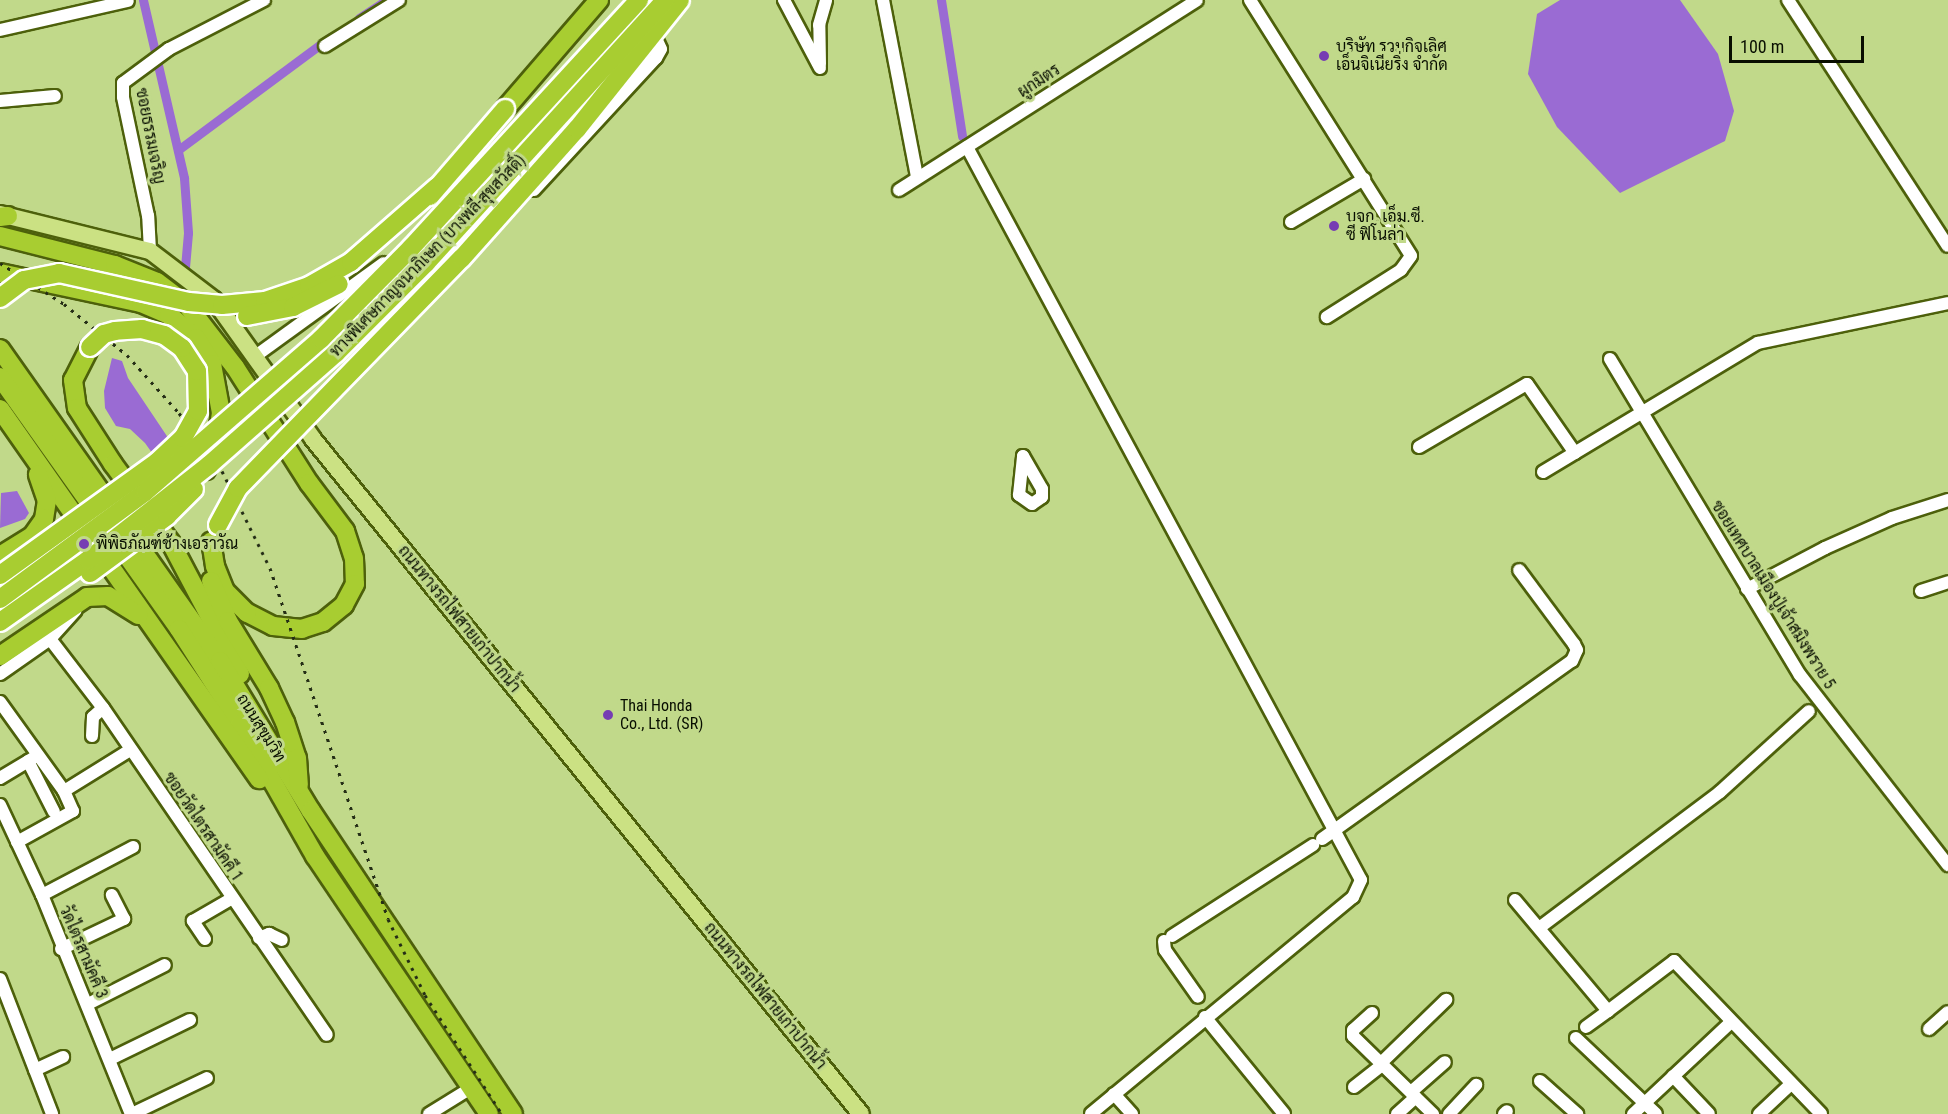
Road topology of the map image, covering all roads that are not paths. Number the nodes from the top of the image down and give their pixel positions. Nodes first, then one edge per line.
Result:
1 (264, 0) edge
2 (399, 0) edge
3 (599, 0) edge
4 (639, 0) edge
5 (666, 0) edge
6 (680, 0) edge
7 (784, 0) edge
8 (826, 0) edge
9 (884, 0) edge
10 (1197, 0) edge
11 (1250, 0) edge
12 (1788, 0) edge
13 (128, 1) edge
14 (0, 30) edge
15 (325, 46) dead end
16 (55, 96) dead end
17 (0, 101) edge
18 (967, 147) junction
19 (917, 177) junction
20 (1364, 179) junction
21 (437, 187) junction
22 (898, 190) dead end
23 (2, 216) edge
24 (1291, 222) dead end
25 (0, 236) edge
26 (1948, 246) edge
27 (150, 251) junction
28 (0, 273) edge
29 (0, 298) edge
30 (141, 303) junction
31 (1948, 303) edge
32 (1327, 318) dead end
33 (0, 349) edge
34 (254, 357) junction
35 (1610, 359) dead end
36 (0, 377) edge
37 (0, 399) edge
38 (0, 409) edge
39 (1644, 413) junction
40 (303, 426) junction
41 (14, 428) junction
42 (1419, 447) dead end
43 (1575, 453) junction
44 (1543, 472) dead end
45 (1948, 500) edge
46 (215, 533) junction
47 (33, 535) junction
48 (0, 546) edge
49 (0, 556) edge
50 (1519, 570) dead end
51 (0, 575) edge
52 (1948, 582) edge
53 (1747, 589) junction
54 (1921, 591) dead end
55 (87, 597) junction
56 (0, 599) edge
57 (0, 622) edge
58 (153, 628) junction
59 (0, 630) edge
60 (0, 636) edge
61 (50, 639) junction
62 (0, 656) edge
63 (0, 674) edge
64 (0, 702) edge
65 (103, 708) junction
66 (1809, 711) dead end
67 (92, 736) dead end
68 (130, 750) junction
69 (240, 751) junction
70 (34, 758) junction
71 (288, 772) junction
72 (0, 778) edge
73 (64, 791) junction
74 (300, 793) junction
75 (0, 805) edge
76 (54, 812) dead end
77 (1335, 830) junction
78 (18, 842) junction
79 (133, 847) dead end
80 (315, 856) junction
81 (1948, 866) edge
82 (42, 895) junction
83 (112, 895) dead end
84 (231, 899) junction
85 (1515, 900) dead end
86 (1539, 928) junction
87 (259, 938) junction
88 (205, 939) dead end
89 (282, 940) dead end
90 (61, 949) junction
91 (165, 965) dead end
92 (0, 979) edge
93 (427, 988) junction
94 (1198, 997) dead end
95 (411, 998) junction
96 (1446, 1000) dead end
97 (88, 1004) junction
98 (1608, 1011) junction
99 (1372, 1012) dead end
100 (1948, 1012) edge
101 (1205, 1017) junction
102 (190, 1020) dead end
103 (1731, 1022) junction
104 (1586, 1027) dead end
105 (1929, 1029) dead end
106 (327, 1035) dead end
107 (1576, 1038) dead end
108 (63, 1057) dead end
109 (110, 1059) junction
110 (1445, 1062) dead end
111 (1381, 1064) junction
112 (35, 1070) junction
113 (1673, 1076) junction
114 (207, 1078) dead end
115 (1540, 1081) dead end
116 (1791, 1084) junction
117 (1476, 1085) dead end
118 (1354, 1087) dead end
119 (471, 1088) junction
120 (1114, 1094) junction
121 (1413, 1095) junction
122 (1644, 1103) junction
123 (52, 1114) edge
124 (131, 1114) edge
125 (429, 1114) edge
126 (489, 1114) edge
127 (513, 1114) edge
128 (861, 1114) edge
129 (1091, 1114) edge
130 (1132, 1114) edge
131 (1284, 1114) edge
132 (1397, 1114) edge
133 (1433, 1114) edge
134 (1449, 1114) edge
135 (1577, 1114) edge
136 (1633, 1114) edge
137 (1656, 1114) edge
138 (1709, 1114) edge
139 (1759, 1114) edge
140 (1821, 1114) edge

1 - 27 street, ซอยธรรมเจริญ
2 - 15 street
3 - 21 highway, bridge
4 - 56 highway, ทางพิเศษกาญจนาภิเษก (บางพลี-สุขสวัสดิ์), bridge
5 - 57 highway, ทางพิเศษกาญจนาภิเษก (บางพลี-สุขสวัสดิ์), bridge
6 - 46 highway, bridge
7 - 8 street
9 - 19 street
10 - 18 street, ผูกมิตร
11 - 20 street
12 - 26 street
13 - 14 street
16 - 17 street
18 - 19 street, ผูกมิตร
18 - 77 street
19 - 22 street, ผูกมิตร
20 - 24 street
20 - 32 street
21 - 29 highway, bridge
21 - 30 highway, bridge
23 - 27 main road, ถนนทางรถไฟสายเก่าปากน้ำ
25 - 46 highway
27 - 34 main road, ถนนทางรถไฟสายเก่าปากน้ำ
28 - 30 highway
30 - 60 highway, bridge
31 - 39 street
33 - 71 highway, ถนนสุขุมวิท
34 - 40 main road, ถนนทางรถไฟสายเก่าปากน้ำ
34 - 40 street
35 - 39 street, ซอยเทศบาลเมืองปู่เจ้าสมิงพราย 5
36 - 80 highway, ถนนสุขุมวิท
37 - 69 highway
38 - 41 highway
39 - 43 street
39 - 53 street, ซอยเทศบาลเมืองปู่เจ้าสมิงพราย 5
40 - 128 main road, ถนนทางรถไฟสายเก่าปากน้ำ
41 - 47 highway
41 - 58 highway
42 - 43 street
43 - 44 street
45 - 53 street
46 - 74 highway
47 - 48 street
47 - 49 highway
47 - 59 highway
50 - 77 street
51 - 71 highway, bridge
52 - 54 street
53 - 81 street, ซอยเทศบาลเมืองปู่เจ้าสมิงพราย 5
55 - 58 highway
55 - 61 street
55 - 62 highway
58 - 69 highway
61 - 63 street
61 - 65 street, ซอยวัดไตรสามัคคี 1
64 - 70 street
65 - 67 street
65 - 68 street, ซอยวัดไตรสามัคคี 1
66 - 86 street
68 - 73 street
68 - 84 street, ซอยวัดไตรสามัคคี 1
69 - 80 highway
70 - 72 street
70 - 73 street
70 - 76 street
71 - 74 highway, ถนนสุขุมวิท
73 - 78 street
74 - 93 highway, ถนนสุขุมวิท
75 - 78 street, วัดไตรสามัคคี 3
77 - 94 street
77 - 101 street
78 - 82 street, วัดไตรสามัคคี 3
79 - 82 street
80 - 95 highway, ถนนสุขุมวิท
82 - 90 street, วัดไตรสามัคคี 3
83 - 90 street
84 - 87 street, ซอยวัดไตรสามัคคี 1
84 - 88 street
85 - 86 street
86 - 98 street
87 - 89 street
87 - 106 street, ซอยวัดไตรสามัคคี 1
90 - 97 street, วัดไตรสามัคคี 3
91 - 97 street
92 - 112 street
93 - 95 highway
93 - 127 highway, ถนนสุขุมวิท
95 - 119 highway, ถนนสุขุมวิท
96 - 111 street
97 - 109 street, วัดไตรสามัคคี 3
98 - 103 street
98 - 104 street
99 - 111 street
100 - 105 street
101 - 120 street
101 - 131 street
102 - 109 street
103 - 113 street
103 - 116 street
107 - 122 street
108 - 112 street
109 - 124 street, วัดไตรสามัคคี 3
110 - 121 street
111 - 118 street
111 - 121 street
112 - 123 street
113 - 122 street
113 - 138 street
114 - 124 street
115 - 135 street
116 - 139 street
116 - 140 street
117 - 134 street
119 - 125 street
119 - 126 highway, ถนนสุขุมวิท
120 - 129 street
120 - 130 street
121 - 132 street
121 - 133 street
122 - 136 street
122 - 137 street

